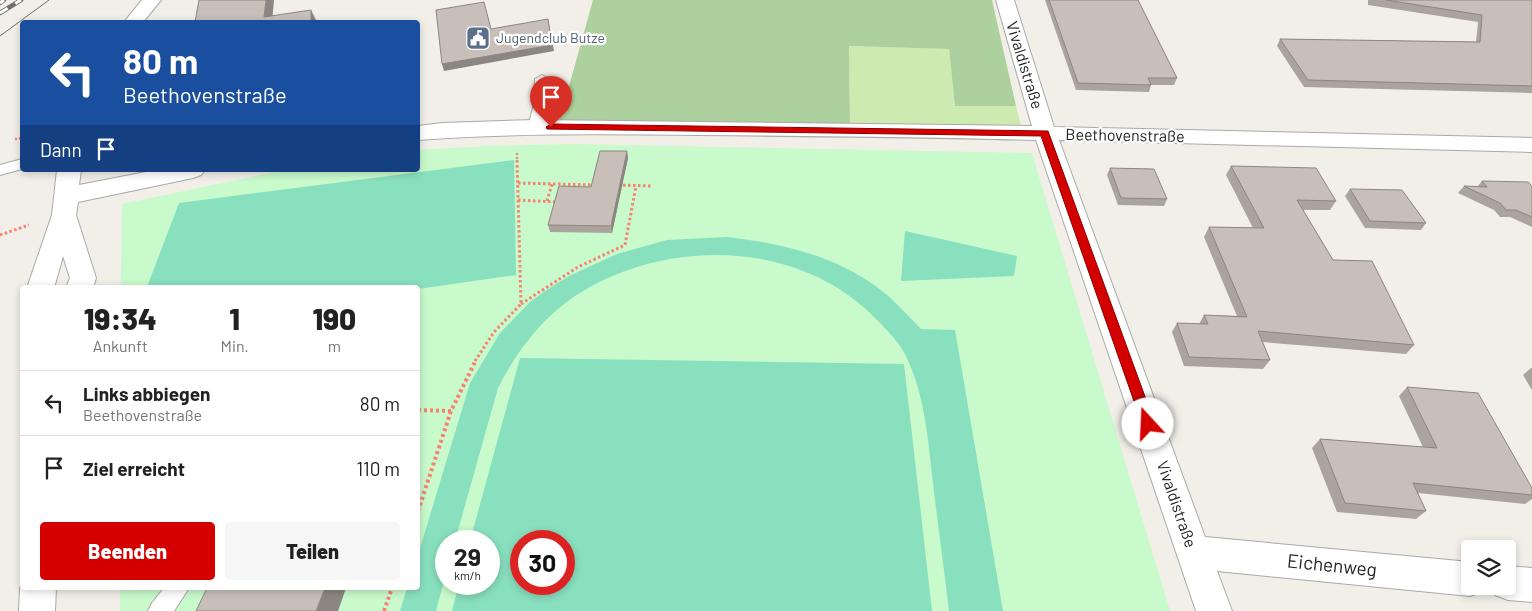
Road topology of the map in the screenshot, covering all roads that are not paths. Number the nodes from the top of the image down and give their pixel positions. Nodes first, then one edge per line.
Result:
1 (152, 0) edge
2 (1005, 0) edge
3 (135, 20) edge
4 (542, 79) dead end
5 (527, 127) junction
6 (420, 133) edge
7 (1045, 133) junction
8 (1532, 145) edge
9 (20, 165) edge
10 (0, 170) edge
11 (69, 172) edge
12 (186, 172) edge
13 (65, 205) junction
14 (41, 285) edge
15 (80, 285) edge
16 (1194, 552) junction
17 (1461, 578) edge
18 (1516, 583) edge
19 (1532, 585) edge
20 (38, 590) edge
21 (176, 590) edge
22 (37, 611) edge
23 (160, 611) edge
24 (1214, 611) edge

1 - 3 street
2 - 7 street, Vivaldistraße
4 - 5 lane
5 - 6 street, Beethovenstraße
5 - 7 street, Beethovenstraße
7 - 8 street, Beethovenstraße
7 - 16 street, Vivaldistraße
9 - 10 lane
11 - 13 street
12 - 13 street
13 - 14 street
13 - 15 street
16 - 17 street, Eichenweg
16 - 24 street, Vivaldistraße
18 - 19 street
20 - 22 street
21 - 23 lane

